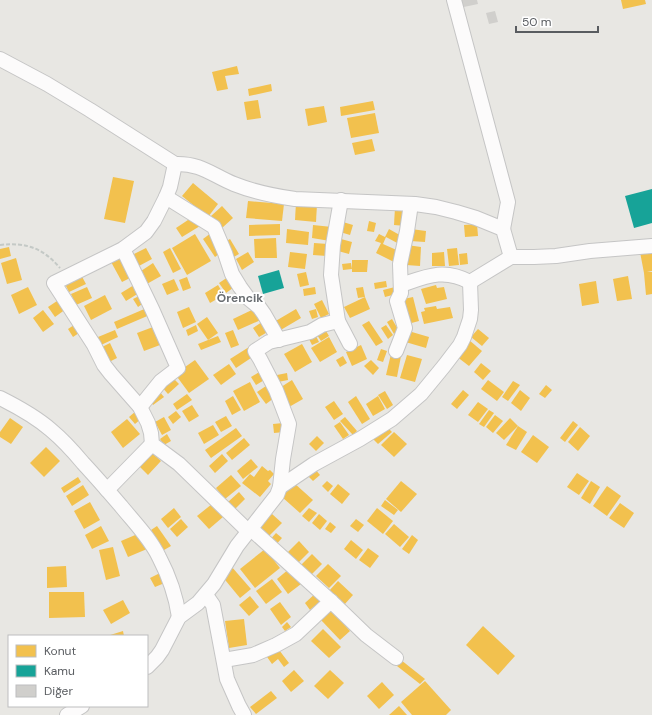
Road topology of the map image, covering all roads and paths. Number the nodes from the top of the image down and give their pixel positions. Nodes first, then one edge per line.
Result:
1 (454, 0) edge
2 (0, 59) edge
3 (175, 164) junction
4 (166, 197) junction
5 (341, 200) junction
6 (410, 204) junction
7 (503, 229) junction
8 (0, 245) edge
9 (652, 246) edge
10 (123, 249) junction
11 (512, 257) junction
12 (67, 277) junction
13 (470, 282) junction
14 (401, 285) junction
15 (338, 321) junction
16 (279, 340) junction
17 (350, 344) dead end
18 (396, 351) dead end
19 (0, 398) edge
20 (140, 407) junction
21 (152, 444) junction
22 (280, 487) junction
23 (107, 490) junction
24 (249, 530) junction
25 (206, 594) junction
26 (331, 601) junction
27 (179, 617) junction
28 (396, 658) dead end
29 (224, 660) junction
30 (148, 666) edge
31 (80, 707) edge
32 (67, 715) edge
33 (244, 715) edge

1 - 7 street
2 - 3 street
3 - 4 street
3 - 5 street
4 - 10 street
4 - 16 street
5 - 6 street
5 - 15 street
6 - 7 street
6 - 14 street
7 - 11 street
8 - 12 path
9 - 11 street
10 - 12 street
10 - 20 street
11 - 13 street
12 - 20 street
13 - 14 street
13 - 22 street
14 - 18 street
15 - 16 street
15 - 17 street
16 - 22 street
19 - 23 street
20 - 21 street
21 - 23 street
21 - 24 street
22 - 24 street
23 - 27 street
24 - 25 street
24 - 26 street
25 - 27 street
25 - 29 street
26 - 28 street
26 - 29 street
27 - 30 street
29 - 33 street
31 - 32 street

